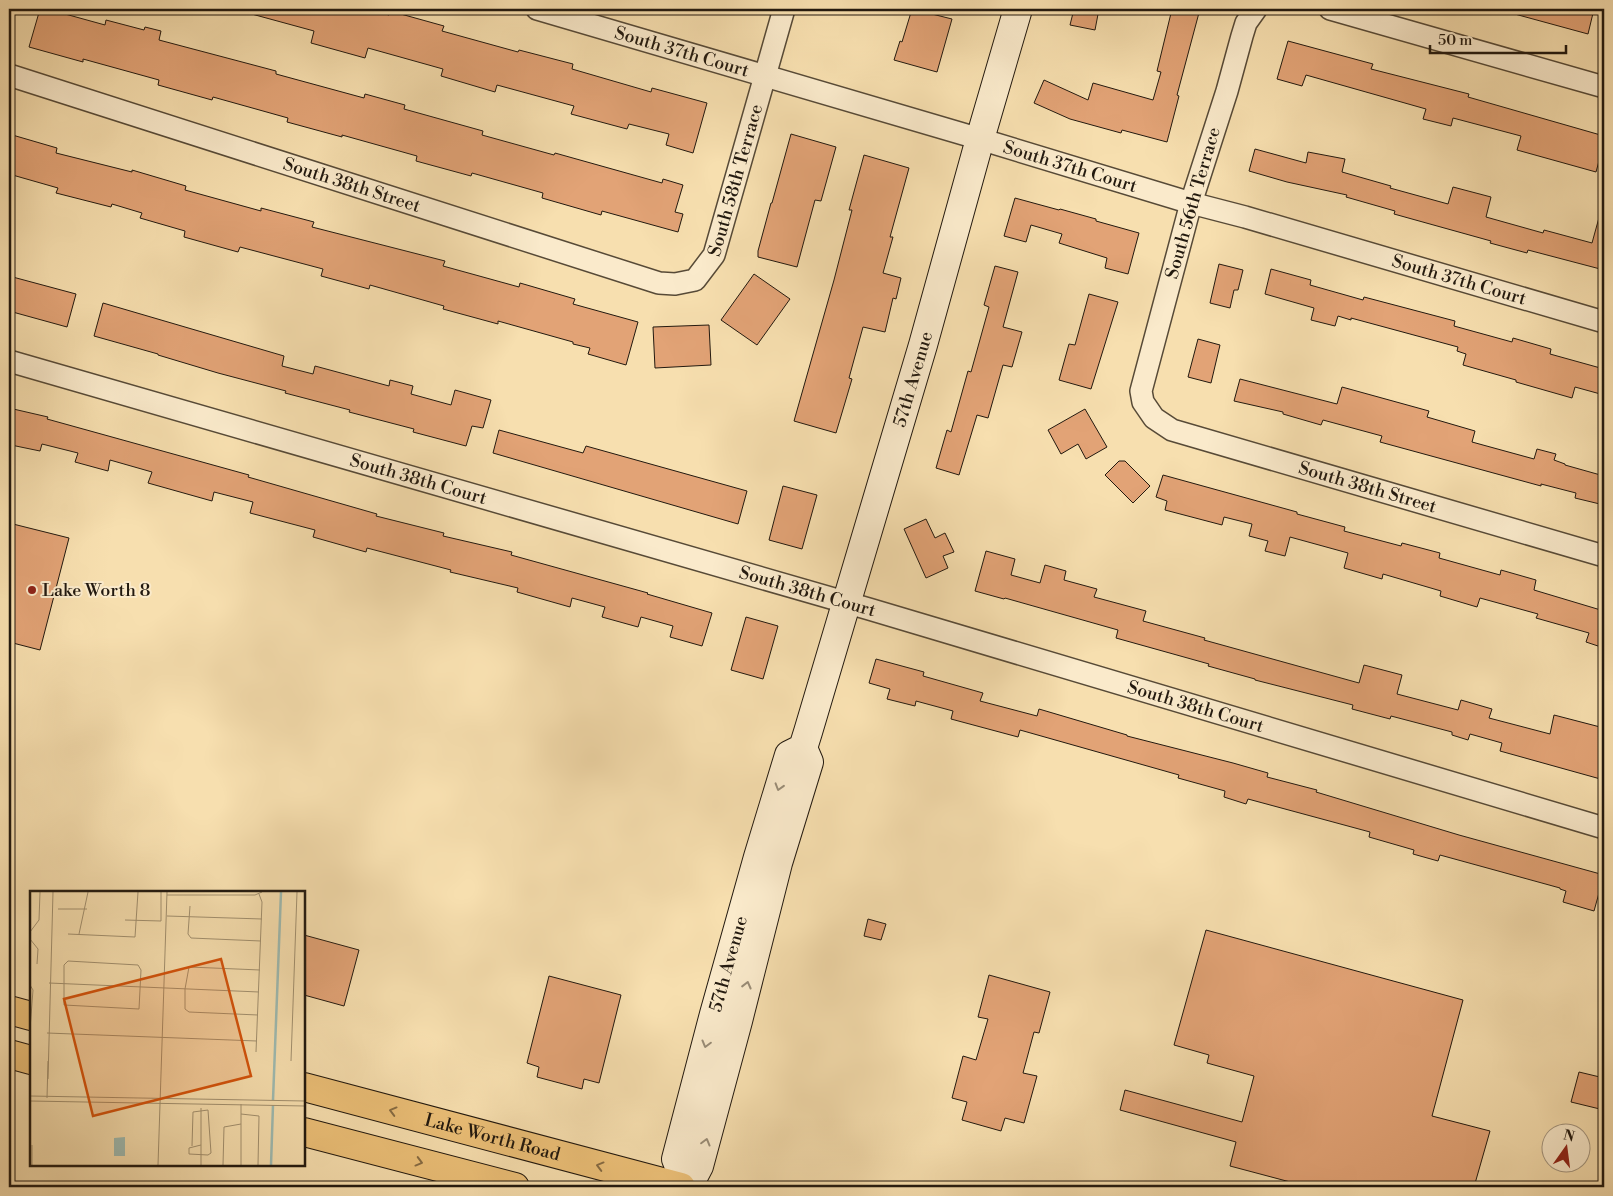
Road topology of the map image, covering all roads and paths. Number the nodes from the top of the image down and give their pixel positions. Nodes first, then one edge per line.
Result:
1 (536, 9) edge
2 (784, 9) edge
3 (1018, 9) edge
4 (1256, 9) edge
5 (1330, 9) edge
6 (9, 75) edge
7 (764, 77) junction
8 (1604, 87) edge
9 (980, 139) junction
10 (1192, 203) junction
11 (696, 280) joint
12 (1604, 322) edge
13 (9, 361) edge
14 (1143, 402) joint
15 (1604, 556) edge
16 (847, 603) junction
17 (1604, 828) edge
18 (9, 1010) edge
19 (30, 1016) edge
20 (9, 1037) edge
21 (30, 1043) edge
22 (9, 1054) edge
23 (30, 1060) edge
24 (305, 1087) edge
25 (350, 1100) junction
26 (305, 1103) edge
27 (305, 1132) edge
28 (515, 1187) edge
29 (681, 1187) edge
30 (688, 1187) edge

1 - 7 street, South 37th Court
2 - 7 street, South 58th Terrace
3 - 9 street, 57th Avenue
4 - 10 street, South 56th Terrace
5 - 8 street
6 - 11 street, South 38th Street
7 - 9 street, South 37th Court
7 - 11 street, South 58th Terrace
9 - 10 street, South 37th Court
9 - 16 street, 57th Avenue
10 - 12 street, South 37th Court
10 - 14 street, South 56th Terrace
13 - 16 street, South 38th Court
14 - 15 street, South 38th Street
16 - 17 street, South 38th Court
16 - 30 street, 57th Avenue
18 - 19 main road
20 - 21 main road
22 - 23 main road
24 - 25 main road, Lake Worth Road
25 - 26 main road
29 -> 25 main road, Lake Worth Road
27 -> 28 main road

